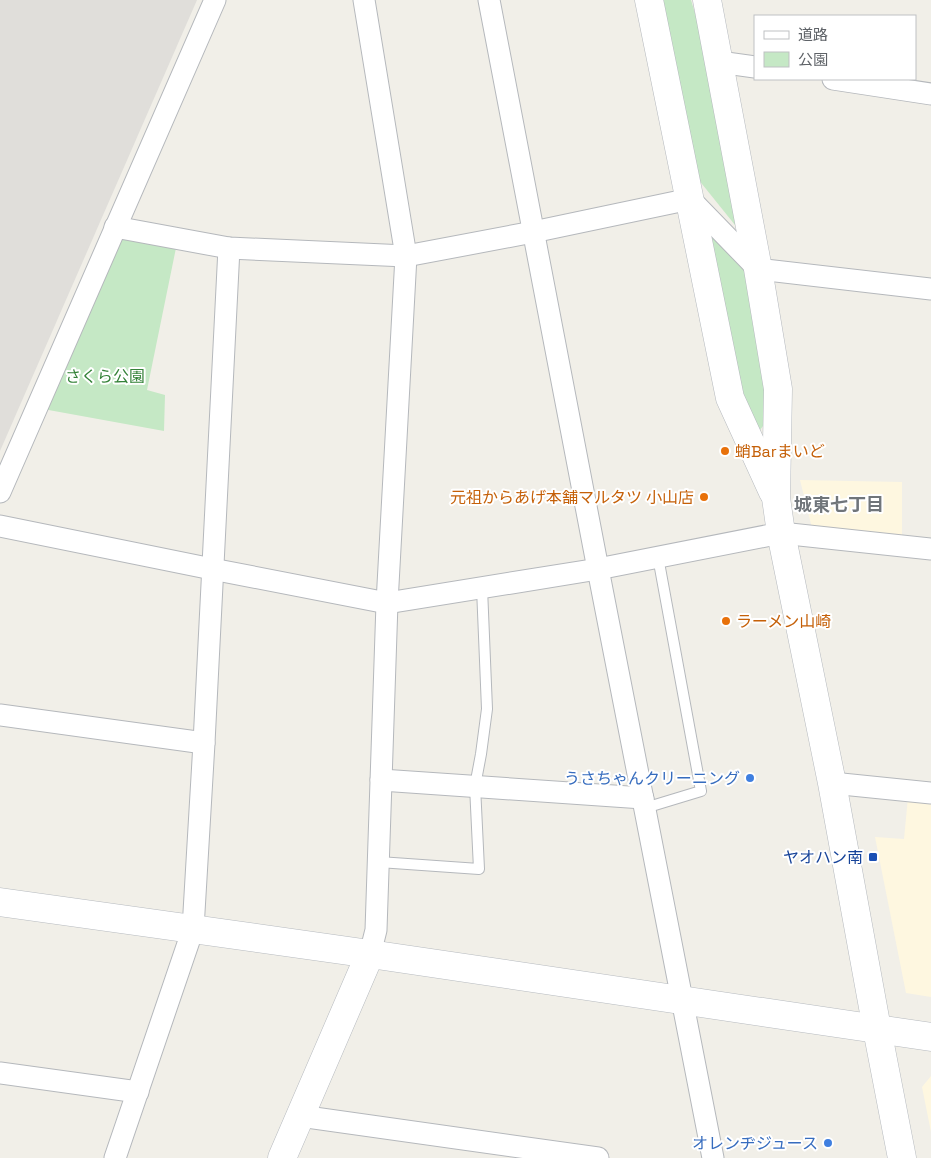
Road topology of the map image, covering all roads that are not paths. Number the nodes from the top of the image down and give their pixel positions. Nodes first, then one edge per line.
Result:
1 (216, 0) edge
2 (364, 0) edge
3 (489, 0) edge
4 (649, 0) edge
5 (707, 0) edge
6 (719, 62) junction
7 (754, 67) edge
8 (840, 80) edge
9 (931, 94) edge
10 (690, 200) junction
11 (116, 227) junction
12 (533, 232) junction
13 (229, 248) junction
14 (406, 256) junction
15 (758, 269) junction
16 (931, 289) edge
17 (0, 492) edge
18 (776, 498) junction
19 (0, 526) edge
20 (781, 532) junction
21 (931, 549) edge
22 (658, 557) junction
23 (212, 569) junction
24 (598, 569) junction
25 (482, 588) junction
26 (388, 603) junction
27 (0, 715) edge
28 (204, 743) junction
29 (381, 780) junction
30 (832, 783) junction
31 (475, 786) junction
32 (931, 793) edge
33 (644, 803) junction
34 (379, 862) junction
35 (0, 902) edge
36 (193, 929) junction
37 (370, 954) junction
38 (682, 1000) junction
39 (877, 1029) junction
40 (931, 1036) edge
41 (0, 1073) edge
42 (138, 1092) junction
43 (300, 1116) junction
44 (115, 1158) edge
45 (282, 1158) edge
46 (598, 1158) edge
47 (713, 1158) edge
48 (902, 1158) edge

1 - 11 street
2 - 14 street
3 - 12 street
4 - 10 street
5 - 6 street
6 - 7 street
6 - 15 street
8 - 9 street
10 - 12 street
10 - 15 street
10 - 18 street
11 - 13 street
11 - 17 street
12 - 14 street
12 - 24 street
13 - 14 street
13 - 23 street
14 - 26 street
15 - 16 street
15 - 18 street
18 - 20 street
19 - 23 street
20 - 21 street
20 - 22 street
20 - 30 street
22 - 24 street
22 - 33 lane
23 - 26 street
23 - 28 street
24 - 25 street
24 - 33 street
25 - 26 street
25 - 31 lane
26 - 29 street
27 - 28 street
28 - 36 street
29 - 31 street
29 - 34 street
30 - 32 street
30 - 39 street
31 - 33 street
31 - 34 lane
33 - 38 street
34 - 37 street
35 - 36 street
36 - 37 street
36 - 42 street
37 - 38 street
37 - 43 street
38 - 39 street
38 - 47 street
39 - 40 street
39 - 48 street
41 - 42 street
42 - 44 street
43 - 45 street
43 - 46 street

